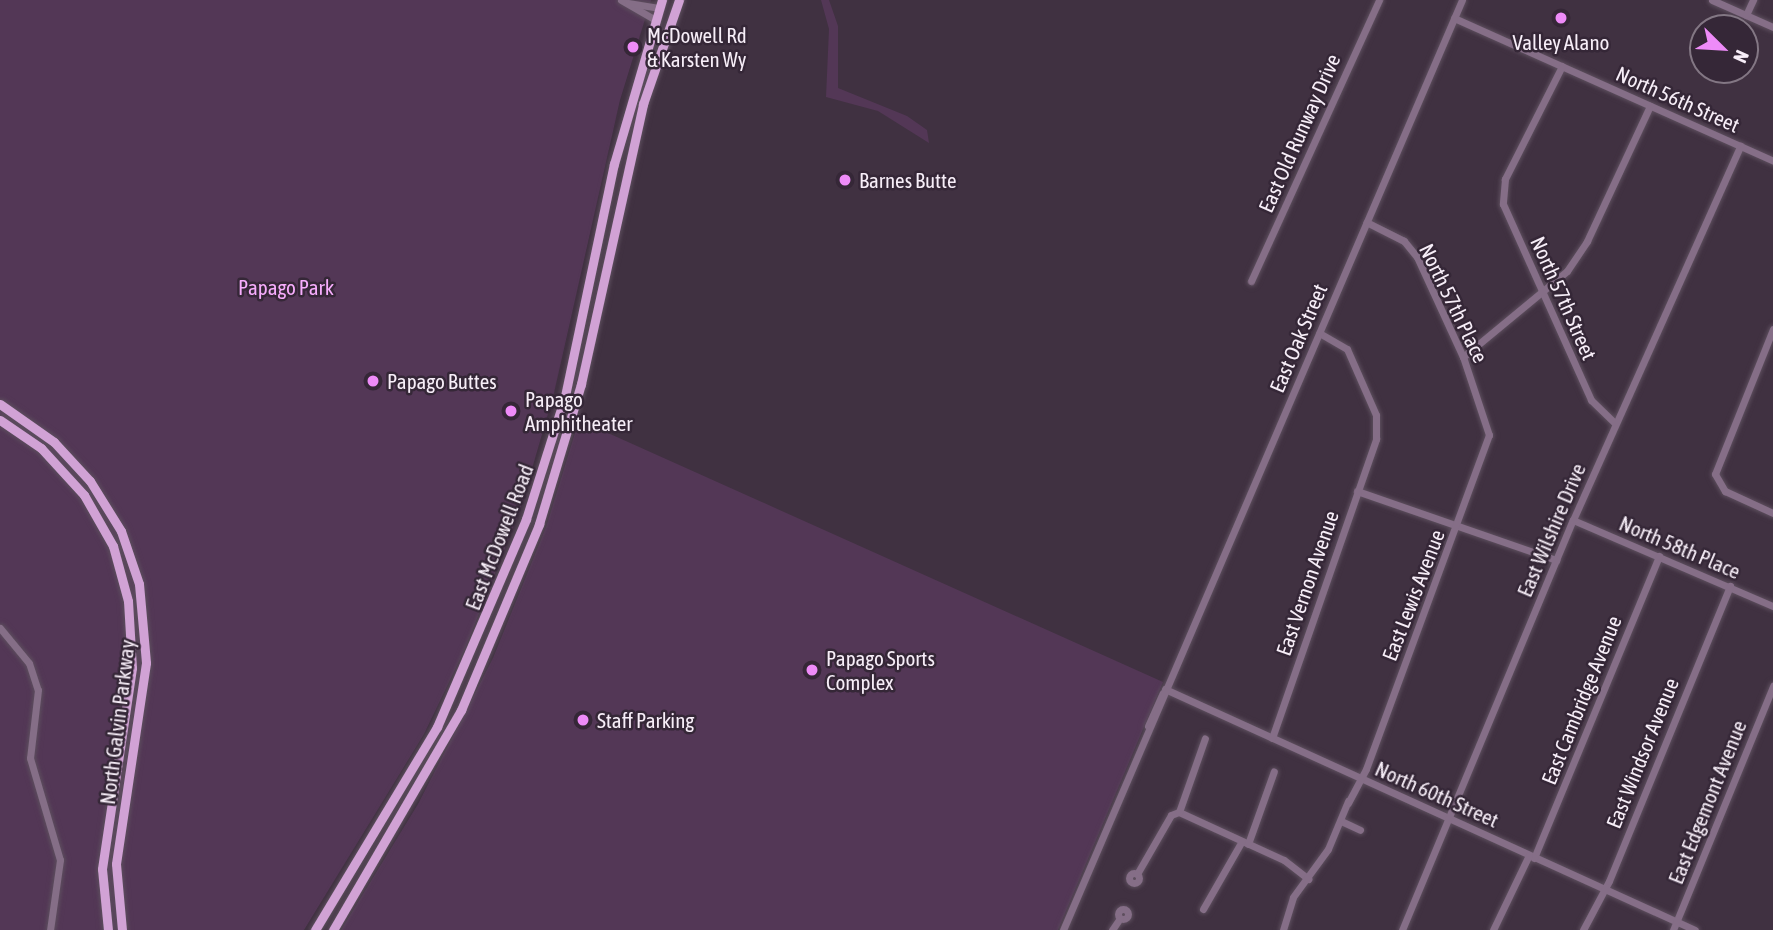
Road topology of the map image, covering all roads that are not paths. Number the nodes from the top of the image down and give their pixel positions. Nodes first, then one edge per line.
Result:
1 (679, 0) edge
2 (1379, 0) edge
3 (1462, 0) edge
4 (1712, 0) edge
5 (624, 1) edge
6 (661, 4) edge
7 (1744, 14) edge
8 (1454, 18) junction
9 (655, 20) junction
10 (1562, 66) junction
11 (644, 101) junction
12 (1650, 106) junction
13 (1740, 146) junction
14 (1773, 161) edge
15 (1366, 222) junction
16 (1251, 281) dead end
17 (1543, 292) junction
18 (1773, 328) edge
19 (1319, 333) junction
20 (1463, 357) junction
21 (0, 404) edge
22 (0, 420) edge
23 (1487, 421) joint
24 (1615, 423) junction
25 (1357, 491) junction
26 (1773, 513) edge
27 (1573, 520) junction
28 (1458, 526) junction
29 (1660, 556) junction
30 (1556, 560) junction
31 (1730, 586) junction
32 (1773, 606) edge
33 (0, 628) edge
34 (1773, 686) edge
35 (1165, 689) junction
36 (1205, 738) dead end
37 (1272, 738) junction
38 (1274, 771) dead end
39 (1361, 779) junction
40 (1179, 812) junction
41 (1450, 819) junction
42 (1341, 821) junction
43 (1360, 830) dead end
44 (1245, 842) junction
45 (1532, 857) junction
46 (1137, 874) dead end
47 (1308, 878) junction
48 (1603, 890) junction
49 (1203, 909) dead end
50 (1120, 918) dead end
51 (1675, 926) edge
52 (50, 930) edge
53 (108, 930) edge
54 (121, 930) edge
55 (315, 930) edge
56 (332, 930) edge
57 (1063, 930) edge
58 (1112, 930) edge
59 (1283, 930) edge
60 (1402, 930) edge
61 (1493, 930) edge
62 (1583, 930) edge
63 (1695, 930) edge

1 - 11 main road, East McDowell Road
2 - 16 street, East Old Runway Drive
3 - 8 street, East Oak Street
4 - 7 street
5 - 6 street
5 - 9 street
6 - 9 main road, East McDowell Road
6 - 11 main road
8 - 10 street, North 56th Street
8 - 15 street, East Oak Street
9 - 55 main road, East McDowell Road
10 - 12 street, North 56th Street
10 - 17 street, North 57th Street
11 - 56 main road, East McDowell Road
12 - 13 street, North 56th Street
12 - 17 street
13 - 14 street, North 56th Street
13 - 24 street, East Wilshire Drive
15 - 19 street, East Oak Street
15 - 20 street, North 57th Place
17 - 20 street
17 - 24 street, North 57th Street
18 - 26 street
19 - 25 street, East Vernon Avenue
19 - 35 street, East Oak Street
20 - 23 street, North 57th Place
21 - 54 main road, North Galvin Parkway
22 - 53 main road, North Galvin Parkway
23 - 28 street, East Lewis Avenue
24 - 27 street, East Wilshire Drive
25 - 28 street
25 - 37 street, East Vernon Avenue
27 - 29 street, North 58th Place
27 - 30 street, East Wilshire Drive
28 - 30 street
28 - 39 street, East Lewis Avenue
29 - 31 street, North 58th Place
29 - 45 street, East Cambridge Avenue
30 - 41 street, East Wilshire Drive
31 - 32 street, North 58th Place
31 - 48 street, East Windsor Avenue
33 - 52 street
34 - 51 street, East Edgemont Avenue
35 - 37 street, North 60th Street
35 - 57 street, East Oak Street
36 - 40 street
37 - 39 street, North 60th Street
38 - 44 street
39 - 41 street, North 60th Street
39 - 42 street, East Lewis Avenue
40 - 44 street
40 - 46 street
41 - 45 street, North 60th Street
41 - 60 street, East Wilshire Drive
42 - 43 street
42 - 47 street, East Lewis Avenue
44 - 47 street
44 - 49 street
45 - 48 street, North 60th Street
45 - 61 street, East Cambridge Avenue
47 - 59 street, East Lewis Avenue
48 - 51 street, North 60th Street
48 - 62 street, East Windsor Avenue
50 - 58 street
51 - 63 street, North 60th Street

